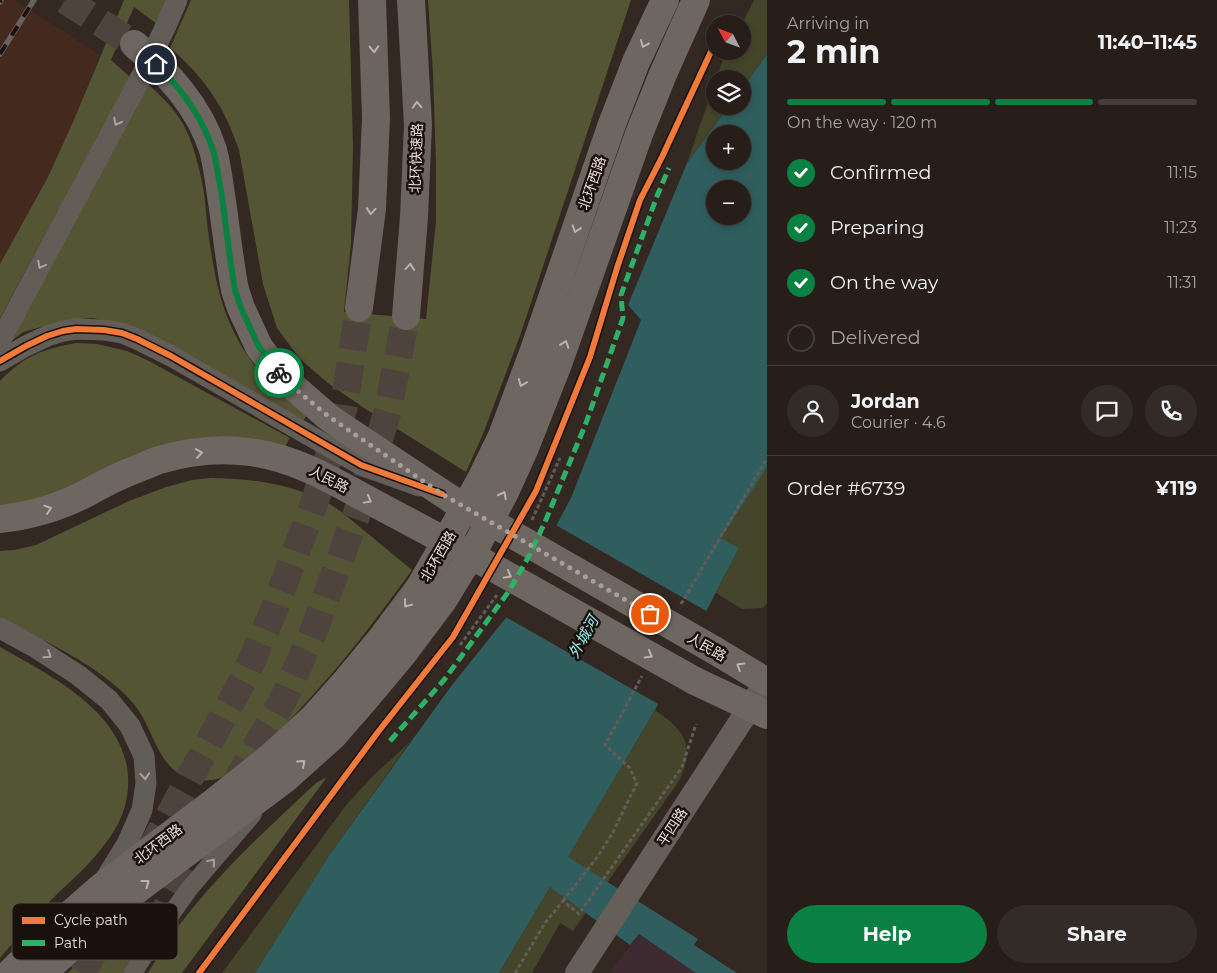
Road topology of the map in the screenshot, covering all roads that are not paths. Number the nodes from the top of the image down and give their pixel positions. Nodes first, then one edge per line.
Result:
1 (177, 0) edge
2 (372, 0) edge
3 (411, 0) edge
4 (664, 0) edge
5 (696, 0) edge
6 (134, 44) tunnel mouth
7 (359, 308) tunnel mouth
8 (406, 316) tunnel mouth
9 (0, 341) edge
10 (0, 361) edge
11 (448, 498) junction
12 (0, 519) edge
13 (2, 630) edge
14 (767, 682) edge
15 (759, 711) edge
16 (280, 783) junction
17 (100, 888) junction
18 (83, 903) edge
19 (119, 903) tunnel mouth
20 (178, 904) edge
21 (23, 960) edge
22 (57, 960) edge
23 (141, 960) edge
24 (10, 973) edge
25 (43, 973) edge
26 (133, 973) edge
27 (577, 973) edge

1 -> 9 street, bridge
2 -> 7 highway
8 -> 3 highway, 北环快速路
4 -> 17 main road, 北环西路
16 -> 5 main road, 北环西路
6 - 11 main road, 人民路
10 - 11 street
14 -> 11 main road, 人民路, bridge
12 -> 15 main road, 人民路, bridge
13 -> 17 street
14 - 15 main road, 平四路
15 - 27 main road, 平四路
19 -> 16 main road, 北环西路
20 -> 16 street
17 - 18 main road, 北环西路
21 - 24 main road, 北环西路
25 -> 22 main road, 北环西路
26 -> 23 street

